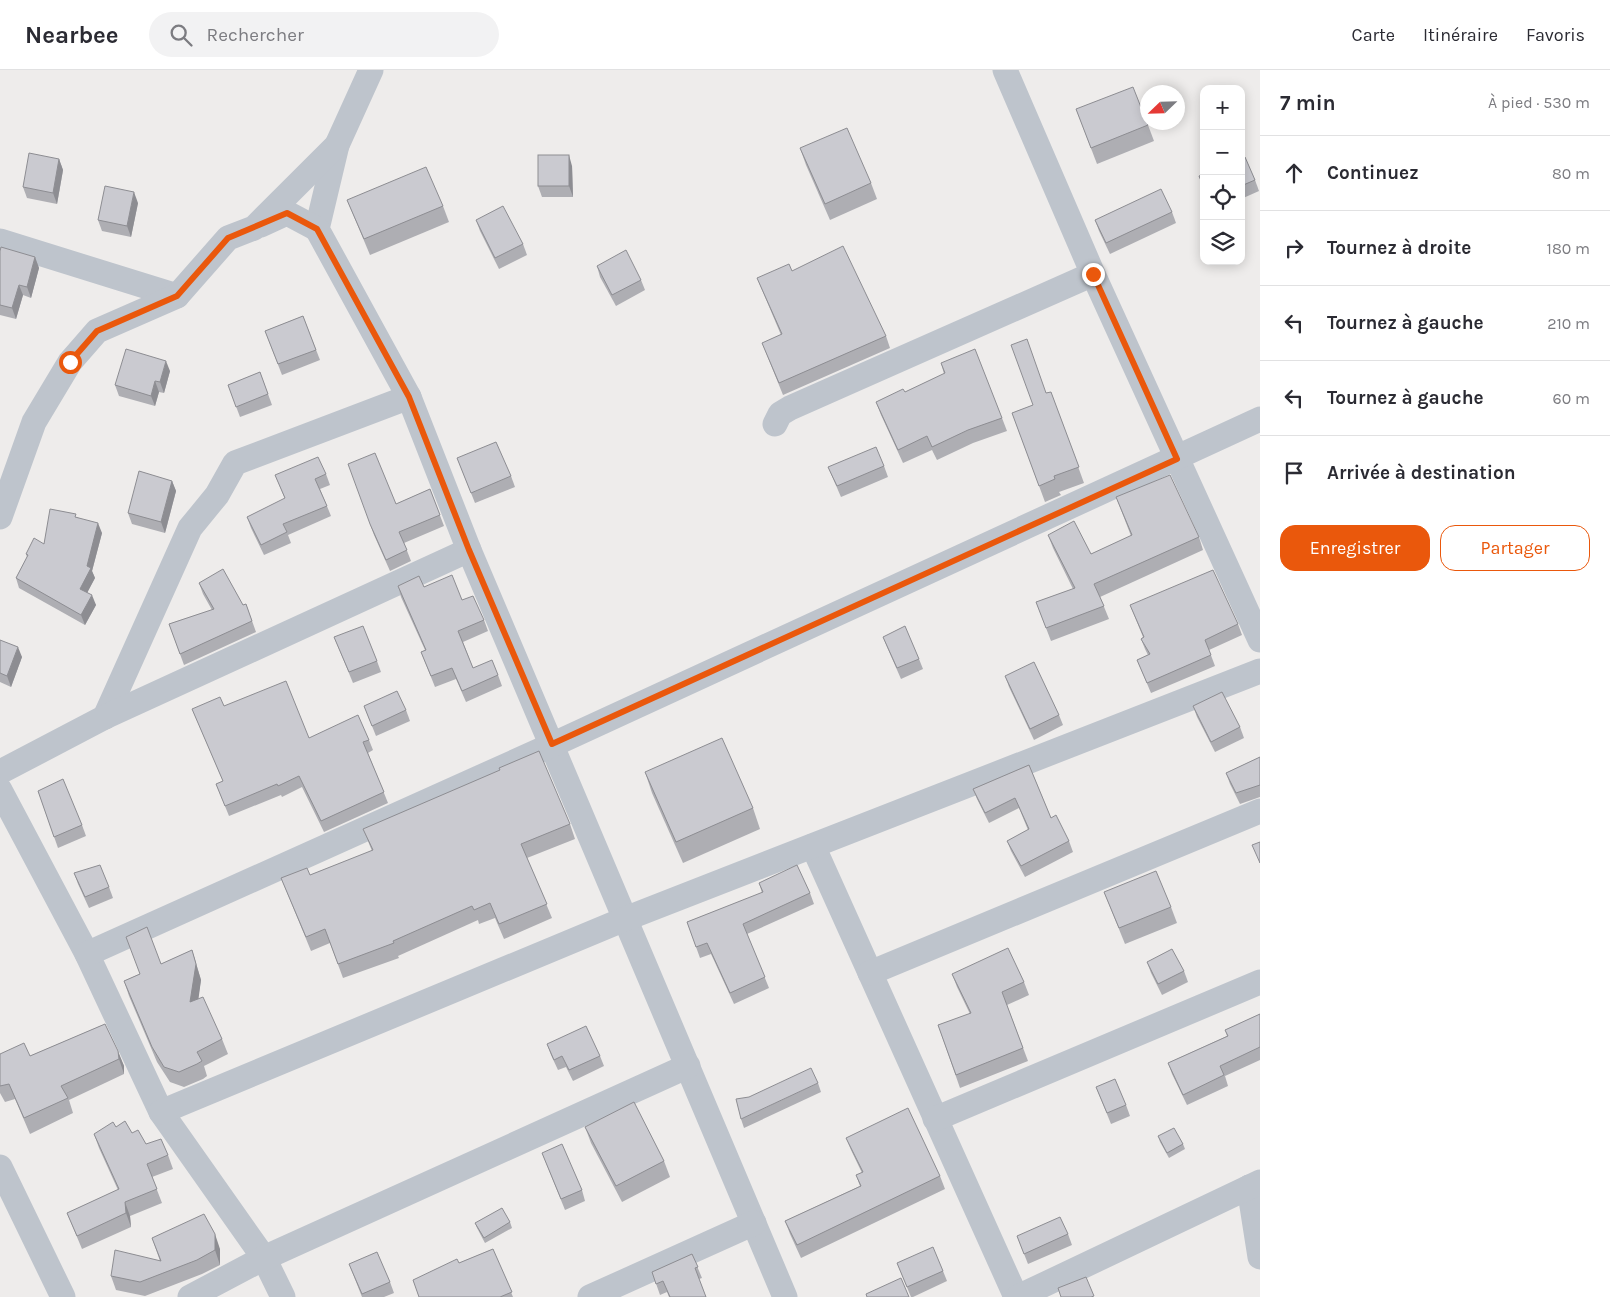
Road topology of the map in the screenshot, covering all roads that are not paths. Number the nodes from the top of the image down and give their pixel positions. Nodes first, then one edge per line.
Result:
1 (371, 70) edge
2 (1005, 70) edge
3 (337, 145) junction
4 (254, 228) junction
5 (317, 229) junction
6 (0, 241) edge
7 (1093, 274) junction
8 (177, 296) junction
9 (409, 397) junction
10 (1260, 419) edge
11 (775, 424) dead end
12 (1177, 459) junction
13 (0, 517) edge
14 (469, 550) junction
15 (1260, 640) edge
16 (1260, 671) edge
17 (105, 717) junction
18 (552, 744) junction
19 (0, 772) edge
20 (0, 790) edge
21 (1260, 811) edge
22 (813, 846) junction
23 (625, 919) junction
24 (87, 954) junction
25 (870, 974) junction
26 (1260, 982) edge
27 (688, 1066) junction
28 (161, 1112) junction
29 (935, 1118) junction
30 (0, 1166) edge
31 (1254, 1185) edge
32 (754, 1223) junction
33 (1260, 1257) edge
34 (264, 1258) junction
35 (63, 1297) edge
36 (190, 1297) edge
37 (283, 1297) edge
38 (590, 1297) edge
39 (785, 1297) edge
40 (1017, 1297) edge

1 - 3 street
2 - 7 street
3 - 4 street
3 - 5 street
4 - 5 street
4 - 8 street
5 - 9 street
6 - 8 street
7 - 11 street
7 - 12 street
8 - 13 street
9 - 14 street
9 - 17 street
10 - 12 street
12 - 15 street
12 - 18 street
14 - 17 street
14 - 18 street
16 - 22 street
17 - 19 street
18 - 23 street
18 - 24 street
20 - 24 street
21 - 25 street
22 - 23 street
22 - 25 street
23 - 27 street
23 - 28 street
24 - 28 street
25 - 29 street
26 - 29 street
27 - 32 street
27 - 34 street
28 - 34 street
29 - 40 street
30 - 35 street
31 - 33 street
31 - 40 street
32 - 38 street
32 - 39 street
34 - 36 street
34 - 37 street

